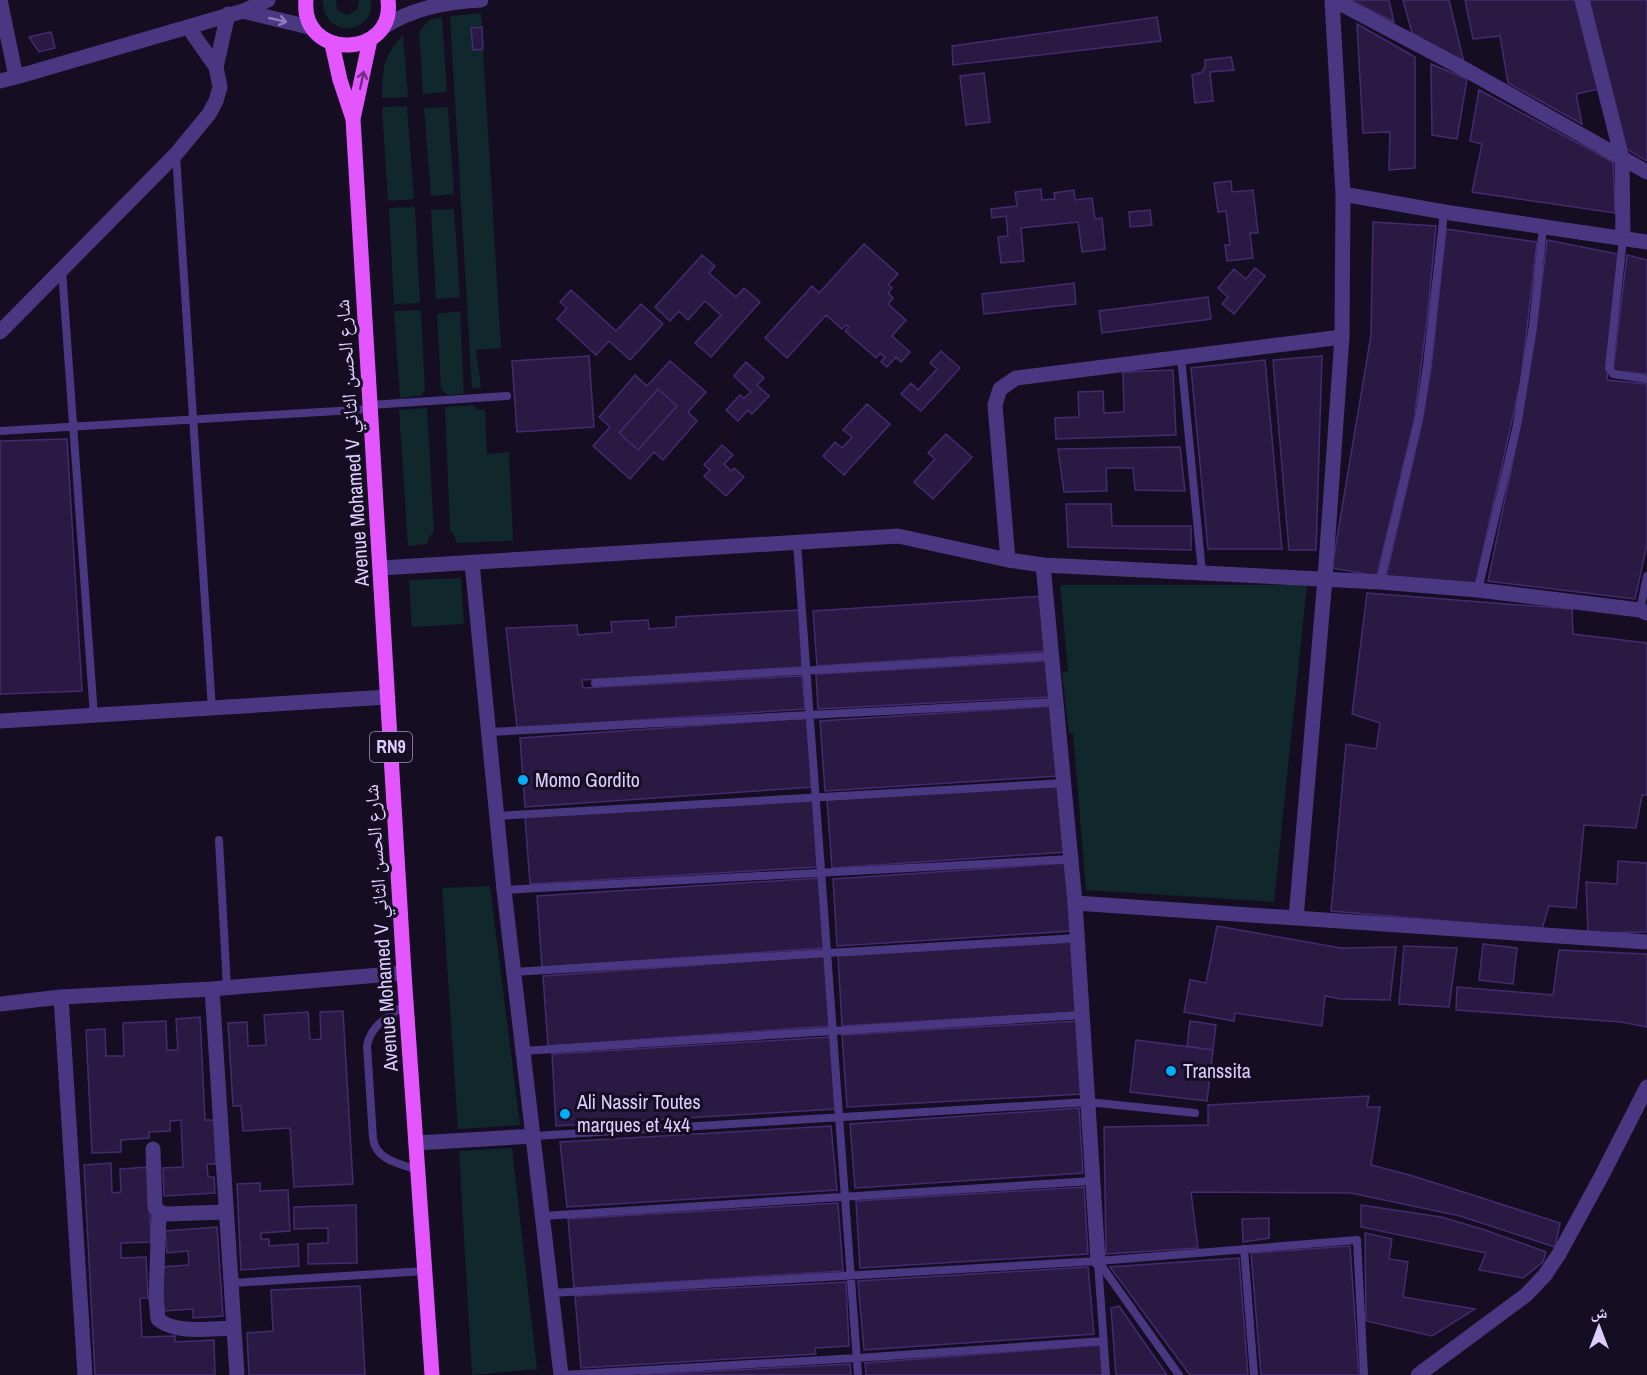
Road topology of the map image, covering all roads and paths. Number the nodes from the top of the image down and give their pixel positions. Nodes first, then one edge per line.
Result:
1 (0, 0) edge
2 (268, 0) edge
3 (306, 0) edge
4 (388, 0) edge
5 (481, 0) edge
6 (1333, 0) edge
7 (1582, 0) edge
8 (453, 1) edge
9 (236, 13) junction
10 (188, 27) junction
11 (313, 28) junction
12 (382, 28) junction
13 (369, 40) junction
14 (332, 44) junction
15 (216, 67) junction
16 (16, 77) junction
17 (0, 81) edge
18 (353, 119) junction
19 (176, 154) junction
20 (1622, 158) junction
21 (1647, 172) edge
22 (1343, 194) junction
23 (1444, 212) junction
24 (1543, 227) junction
25 (1623, 238) junction
26 (1647, 242) edge
27 (62, 270) junction
28 (0, 332) edge
29 (1342, 337) junction
30 (1181, 357) junction
31 (1647, 379) edge
32 (507, 396) dead end
33 (371, 407) junction
34 (193, 419) junction
35 (73, 427) junction
36 (0, 431) edge
37 (797, 543) junction
38 (1008, 560) junction
39 (472, 563) junction
40 (1043, 565) junction
41 (381, 568) junction
42 (1202, 572) junction
43 (1647, 576) edge
44 (1325, 578) junction
45 (1380, 582) junction
46 (1478, 591) junction
47 (1644, 612) edge
48 (1052, 656) junction
49 (807, 671) junction
50 (595, 683) dead end
51 (388, 697) junction
52 (1056, 702) junction
53 (212, 709) junction
54 (810, 715) junction
55 (94, 716) junction
56 (0, 721) edge
57 (489, 732) junction
58 (1064, 783) junction
59 (816, 797) junction
60 (497, 816) junction
61 (219, 840) dead end
62 (1071, 859) junction
63 (821, 873) junction
64 (504, 890) junction
65 (1075, 903) junction
66 (1296, 918) junction
67 (1077, 938) junction
68 (1647, 942) edge
69 (827, 953) junction
70 (513, 972) junction
71 (404, 973) junction
72 (220, 989) junction
73 (61, 997) junction
74 (0, 1004) edge
75 (406, 1004) junction
76 (1082, 1015) junction
77 (833, 1031) junction
78 (523, 1051) junction
79 (1647, 1087) edge
80 (1088, 1102) junction
81 (1195, 1113) dead end
82 (839, 1117) junction
83 (534, 1136) junction
84 (416, 1143) junction
85 (153, 1149) dead end
86 (418, 1170) junction
87 (1092, 1181) junction
88 (845, 1197) junction
89 (159, 1212) junction
90 (226, 1212) junction
91 (543, 1216) junction
92 (1244, 1249) junction
93 (1098, 1261) junction
94 (425, 1271) junction
95 (851, 1275) junction
96 (232, 1283) junction
97 (552, 1293) junction
98 (234, 1328) junction
99 (1104, 1341) junction
100 (857, 1358) junction
101 (86, 1375) edge
102 (237, 1375) edge
103 (432, 1375) edge
104 (561, 1375) edge
105 (858, 1375) edge
106 (1106, 1375) edge
107 (1179, 1375) edge
108 (1254, 1375) edge
109 (1364, 1375) edge
110 (1418, 1375) edge

1 - 16 street
2 - 9 street
3 - 11 main road
4 - 12 main road
5 - 8 street
6 - 20 street
6 - 22 street
7 - 20 street
8 - 12 street
9 - 10 street
9 -> 11 street
9 - 15 street
10 - 15 street
10 - 16 street
11 - 14 main road
12 - 13 main road
13 - 14 main road
18 -> 13 main road, Avenue Mohamed V شارع الحسن الثاني / RN9
14 - 18 main road, Avenue Mohamed V شارع الحسن الثاني / RN9
15 - 19 street
16 - 17 street
18 - 33 main road, Avenue Mohamed V شارع الحسن الثاني / RN9
19 - 27 street
19 - 34 lane
20 - 21 street
20 - 25 street
22 - 23 street
22 - 29 street
23 - 24 street
23 - 45 lane
24 - 25 street
24 - 46 lane
25 - 26 street
25 - 31 lane
27 - 28 street
27 - 35 lane
29 - 30 street
29 - 44 street
30 - 38 street
30 - 42 lane
32 - 33 lane
33 - 34 lane
33 - 41 main road, Avenue Mohamed V شارع الحسن الثاني / RN9
34 - 35 lane
34 - 53 lane
35 - 36 lane
35 - 55 lane
37 - 38 street
37 - 39 street
37 - 49 lane
38 - 40 street
39 - 41 street
39 - 57 street
40 - 42 street
40 - 48 street
41 - 51 main road, Avenue Mohamed V شارع الحسن الثاني / RN9
42 - 44 street
43 - 47 lane
44 - 45 street
44 - 66 street
45 - 46 street
46 - 47 street
48 - 49 lane
48 - 52 street
49 - 50 lane
49 - 54 lane
51 - 53 street
51 - 71 main road, Avenue Mohamed V شارع الحسن الثاني / RN9
52 - 54 lane
52 - 58 street
53 - 55 street
54 - 57 lane
54 - 59 lane
55 - 56 street
57 - 60 street
58 - 59 lane
58 - 62 street
59 - 60 lane
59 - 63 lane
60 - 64 street
61 - 72 lane
62 - 63 lane
62 - 65 street
63 - 64 lane
63 - 69 lane
64 - 70 street
65 - 66 street
65 - 67 street
66 - 68 street
67 - 69 lane
67 - 76 street
69 - 70 lane
69 - 77 lane
70 - 78 street
71 - 72 street
71 - 75 main road, Avenue Mohamed V شارع الحسن الثاني / RN9
72 - 73 street
72 - 90 street
73 - 74 street
73 - 101 street
75 - 84 main road, Avenue Mohamed V شارع الحسن الثاني / RN9
75 - 86 lane
76 - 77 lane
76 - 80 street
77 - 78 lane
77 - 82 lane
78 - 83 street
79 - 110 street
80 - 81 lane
80 - 82 lane
80 - 87 street
82 - 83 lane
82 - 88 lane
83 - 84 street
83 - 91 street
84 - 86 main road, Avenue Mohamed V شارع الحسن الثاني / RN9
85 - 89 street
86 - 94 main road, Avenue Mohamed V شارع الحسن الثاني / RN9
87 - 88 lane
87 - 93 street
88 - 91 lane
88 - 95 lane
89 - 90 street
89 - 98 street
90 - 96 street
91 - 97 street
92 - 93 lane
92 - 108 lane
92 - 109 lane
93 - 95 lane
93 - 99 lane
93 - 107 lane
94 - 96 lane
94 - 103 main road, Avenue Mohamed V شارع الحسن الثاني / RN9
95 - 97 lane
95 - 100 lane
96 - 98 street
97 - 104 street
98 - 102 street
99 - 100 lane
99 - 106 lane
100 - 104 lane
100 - 105 lane

